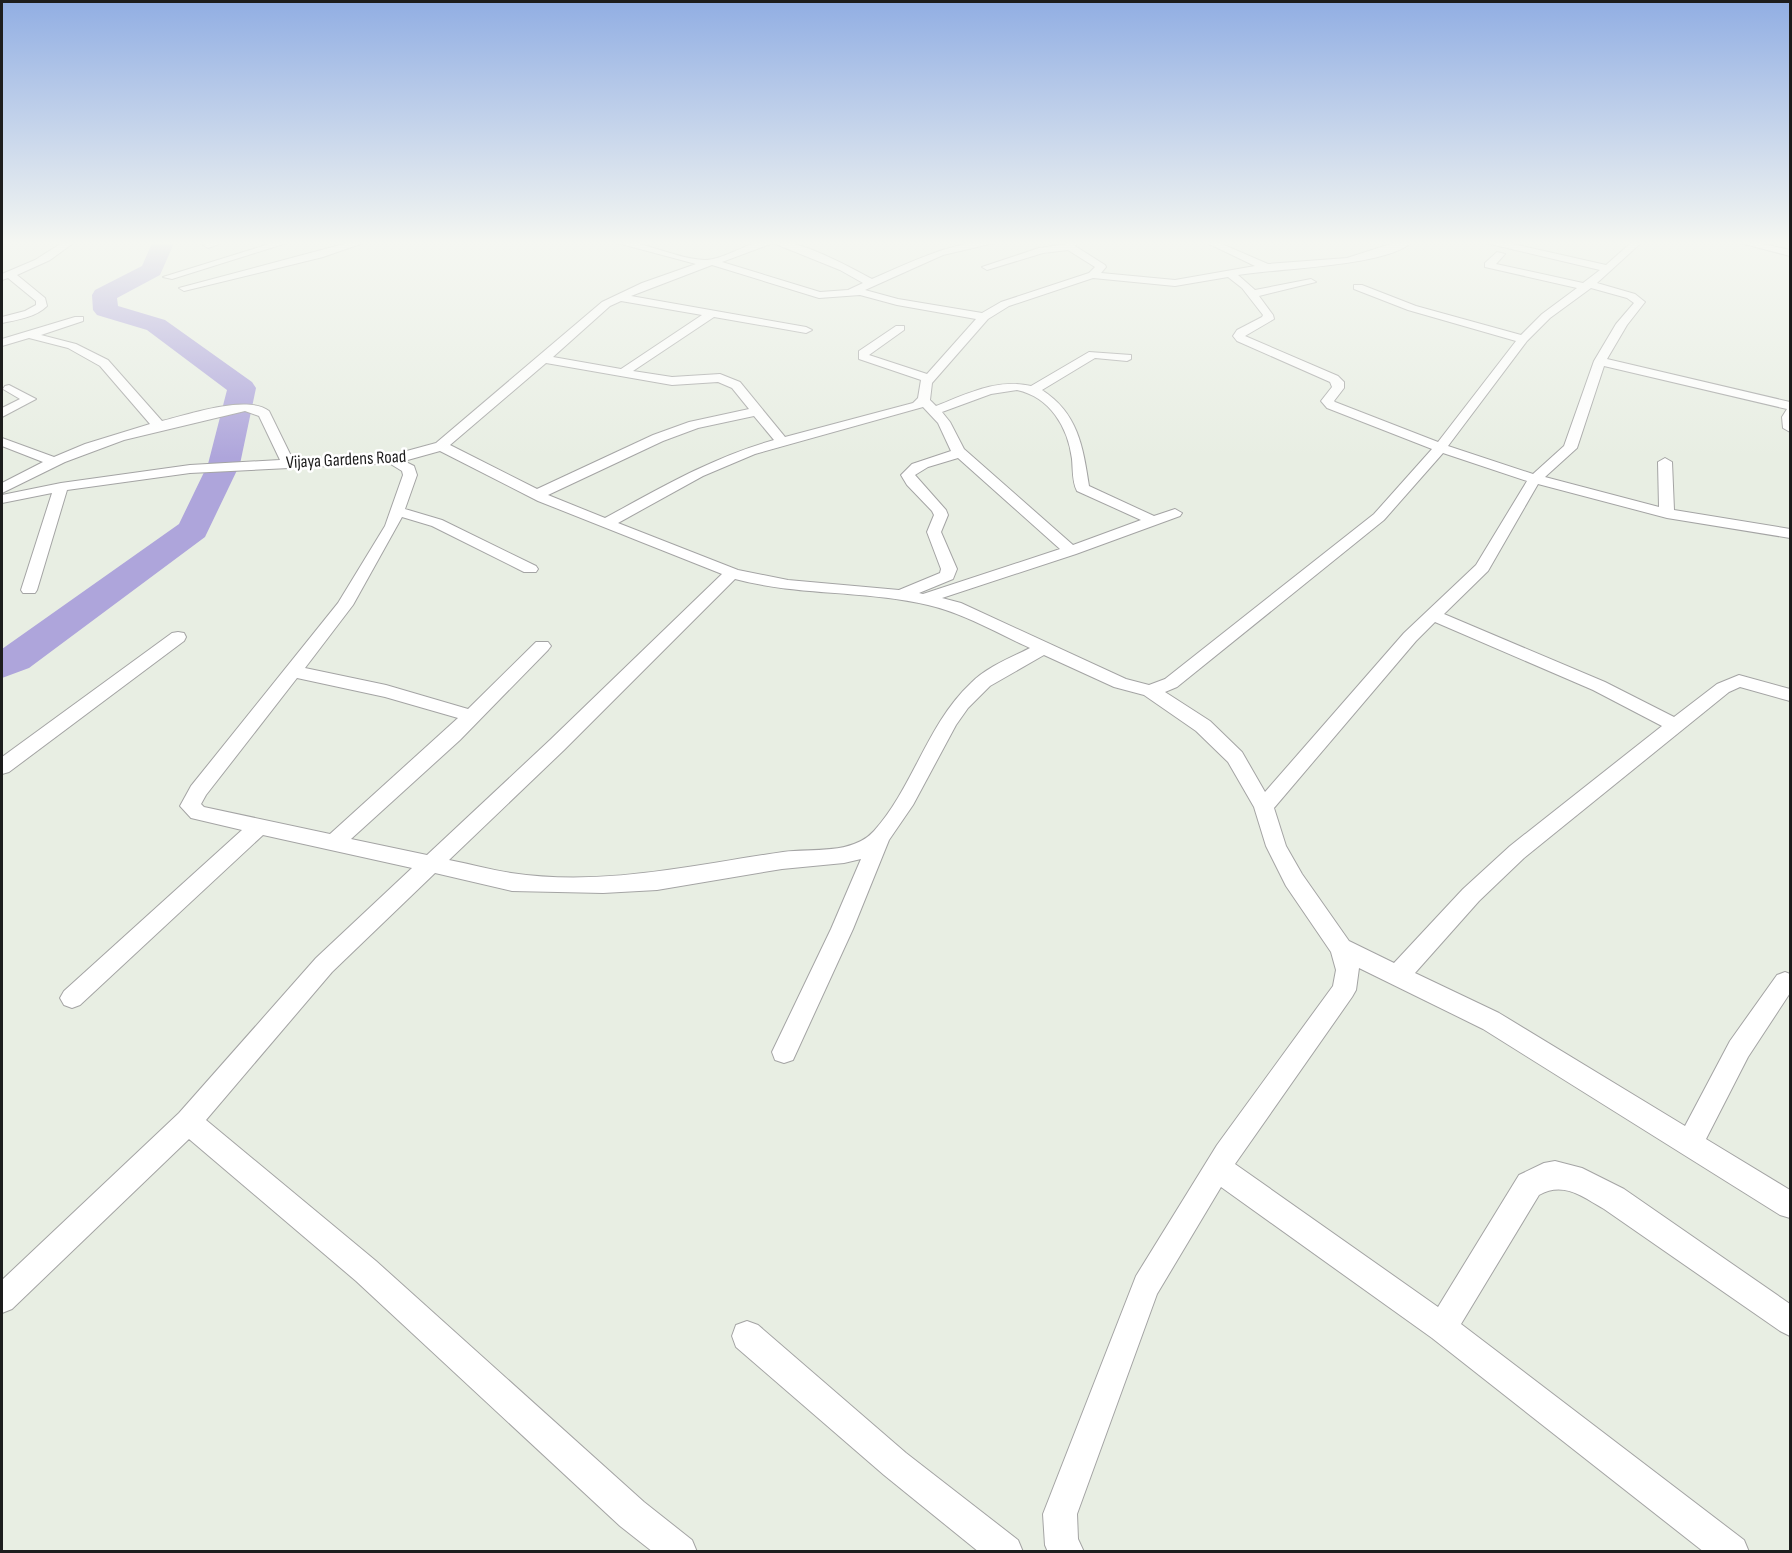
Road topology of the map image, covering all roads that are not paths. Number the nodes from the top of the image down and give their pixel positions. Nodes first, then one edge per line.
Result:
1 (27, 313) edge
2 (595, 313) edge
3 (702, 313) edge
4 (964, 313) edge
5 (990, 313) edge
6 (1266, 313) edge
7 (1430, 313) edge
8 (1549, 313) edge
9 (1631, 313) edge
10 (710, 315) junction
11 (984, 317) junction
12 (80, 319) dead end
13 (2, 320) edge
14 (900, 328) dead end
15 (806, 330) dead end
16 (29, 335) junction
17 (1523, 339) junction
18 (2, 343) edge
19 (1127, 357) dead end
20 (543, 359) junction
21 (1600, 361) junction
22 (622, 373) junction
23 (928, 378) junction
24 (9, 389) dead end
25 (1032, 391) junction
26 (924, 399) junction
27 (1791, 406) edge
28 (757, 411) junction
29 (934, 411) junction
30 (1791, 412) edge
31 (2, 413) edge
32 (157, 424) junction
33 (1791, 428) edge
34 (2, 442) edge
35 (782, 442) junction
36 (441, 446) junction
37 (1440, 448) junction
38 (958, 452) junction
39 (392, 459) junction
40 (56, 462) junction
41 (1665, 462) dead end
42 (283, 463) junction
43 (1534, 480) junction
44 (62, 487) junction
45 (2, 489) edge
46 (537, 495) junction
47 (2, 499) edge
48 (397, 511) junction
49 (1175, 513) dead end
50 (1667, 514) junction
51 (1154, 521) junction
52 (608, 522) junction
53 (1791, 534) edge
54 (1071, 551) junction
55 (530, 569) dead end
56 (732, 573) junction
57 (29, 590) dead end
58 (902, 594) junction
59 (927, 598) junction
60 (1433, 615) junction
61 (178, 637) dead end
62 (542, 646) dead end
63 (1043, 648) junction
64 (293, 671) junction
65 (1150, 691) junction
66 (1791, 695) edge
67 (472, 716) junction
68 (1675, 725) junction
69 (2, 767) edge
70 (1264, 807) junction
71 (259, 826) junction
72 (880, 838) junction
73 (333, 843) junction
74 (429, 865) junction
75 (1341, 948) junction
76 (1398, 975) junction
77 (1785, 982) dead end
78 (72, 998) dead end
79 (784, 1052) dead end
80 (188, 1122) junction
81 (1690, 1143) junction
82 (1218, 1168) junction
83 (1791, 1204) edge
84 (2, 1299) edge
85 (1791, 1321) edge
86 (1442, 1328) junction
87 (747, 1336) dead end
88 (1062, 1549) edge
89 (680, 1551) edge
90 (1006, 1551) edge
91 (1732, 1551) edge

1 - 13 street
2 - 20 street, Vijaya Gardens Road
3 - 10 street
4 - 11 street
5 - 11 street
6 - 37 street
7 - 17 street
8 - 17 street
9 - 21 street
10 - 15 street
10 - 22 street
11 - 23 street
12 - 16 street
14 - 23 street
16 - 18 street
16 - 32 street
17 - 37 street
19 - 25 street
20 - 22 street
20 - 36 street, Vijaya Gardens Road
21 - 27 street
21 - 43 street
22 - 28 street
23 - 26 street
24 - 31 street
25 - 29 street
25 - 51 street
26 - 29 street
26 - 35 street
28 - 35 street
28 - 46 street
29 - 38 street
30 - 33 street
32 - 40 street
32 - 42 street
34 - 40 street
35 - 52 street
36 - 39 street, Vijaya Gardens Road
36 - 46 street
37 - 43 street
37 - 65 street
38 - 54 street
38 - 58 street
39 - 42 street, Vijaya Gardens Road
39 - 48 street
40 - 45 street
41 - 50 street
42 - 44 street, Vijaya Gardens Road
43 - 50 street
43 - 60 street
44 - 47 street, Vijaya Gardens Road
44 - 57 street
46 - 52 street
48 - 55 street
48 - 64 street
49 - 51 street
50 - 53 street
51 - 54 street
52 - 56 street
54 - 59 street
56 - 58 street
56 - 74 street
58 - 59 street
59 - 63 street
60 - 68 street
60 - 70 street
61 - 69 street
62 - 67 street
63 - 65 street
63 - 72 street
64 - 67 street
64 - 71 street
65 - 70 street
66 - 68 street
67 - 73 street
68 - 76 street
70 - 75 street
71 - 73 street
71 - 78 street
72 - 74 street
72 - 79 street
73 - 74 street
74 - 80 street
75 - 76 street
75 - 82 street
76 - 81 street
77 - 81 street
80 - 84 street
80 - 89 street
81 - 83 street
82 - 86 street
82 - 88 street
85 - 86 street
86 - 91 street
87 - 90 street

